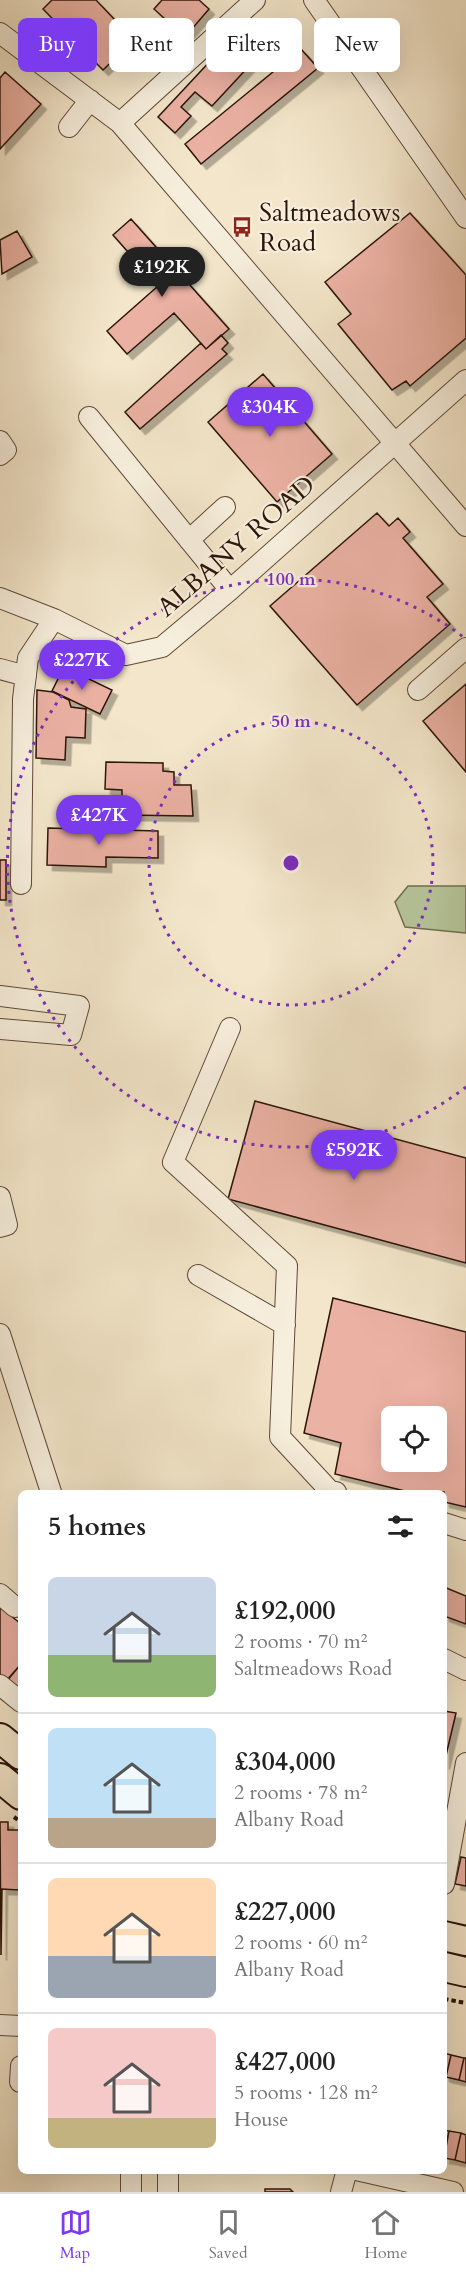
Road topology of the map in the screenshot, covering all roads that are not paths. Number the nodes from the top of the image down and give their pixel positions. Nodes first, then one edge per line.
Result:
1 (255, 0) edge
2 (314, 0) edge
3 (0, 33) edge
4 (90, 100) junction
5 (120, 123) junction
6 (69, 127) dead end
7 (466, 218) edge
8 (466, 380) edge
9 (89, 417) dead end
10 (0, 441) edge
11 (394, 441) junction
12 (0, 455) edge
13 (225, 507) dead end
14 (466, 526) edge
15 (189, 540) junction
16 (230, 590) junction
17 (0, 598) edge
18 (54, 619) junction
19 (466, 648) edge
20 (0, 669) edge
21 (26, 676) junction
22 (418, 690) dead end
23 (21, 884) dead end
24 (0, 996) edge
25 (230, 1028) dead end
26 (0, 1029) edge
27 (0, 1197) edge
28 (0, 1227) edge
29 (198, 1275) dead end
30 (285, 1325) junction
31 (0, 1334) edge
32 (50, 1490) edge
33 (329, 1490) edge
34 (447, 1524) edge
35 (466, 1530) edge
36 (0, 1594) edge
37 (15, 1607) dead end
38 (447, 1660) edge
39 (466, 1670) edge
40 (0, 1686) edge
41 (18, 1700) edge
42 (0, 1738) edge
43 (18, 1753) edge
44 (466, 1763) edge
45 (0, 1778) edge
46 (18, 1793) edge
47 (447, 1868) edge
48 (447, 1937) edge
49 (466, 1941) edge
50 (447, 1968) edge
51 (466, 1972) edge
52 (0, 2025) edge
53 (18, 2026) edge
54 (131, 2174) edge
55 (168, 2174) edge
56 (346, 2174) edge
57 (374, 2174) edge
58 (131, 2192) edge
59 (168, 2192) edge
60 (341, 2192) edge
61 (453, 2192) edge

1 - 5 street
2 - 7 street
3 - 4 street
4 - 5 street
4 - 6 street
5 - 11 street
8 - 11 street, ALBANY ROAD
9 - 15 street
10 - 12 street
11 - 14 street
11 - 16 street, ALBANY ROAD
13 - 15 street
15 - 16 street
16 - 18 street, ALBANY ROAD
17 - 18 street, ALBANY ROAD
18 - 21 street
19 - 22 street
20 - 21 street
21 - 23 street
24 - 26 street
25 - 30 street
27 - 28 street
29 - 30 street
30 - 33 street
31 - 32 street
34 - 35 street
36 - 37 street
38 - 39 street
40 - 41 street
42 - 43 highway
44 - 47 street
45 - 46 highway
48 - 49 highway
50 - 51 highway
52 - 53 street
54 - 58 street
55 - 59 street
56 - 60 street
57 - 61 street

